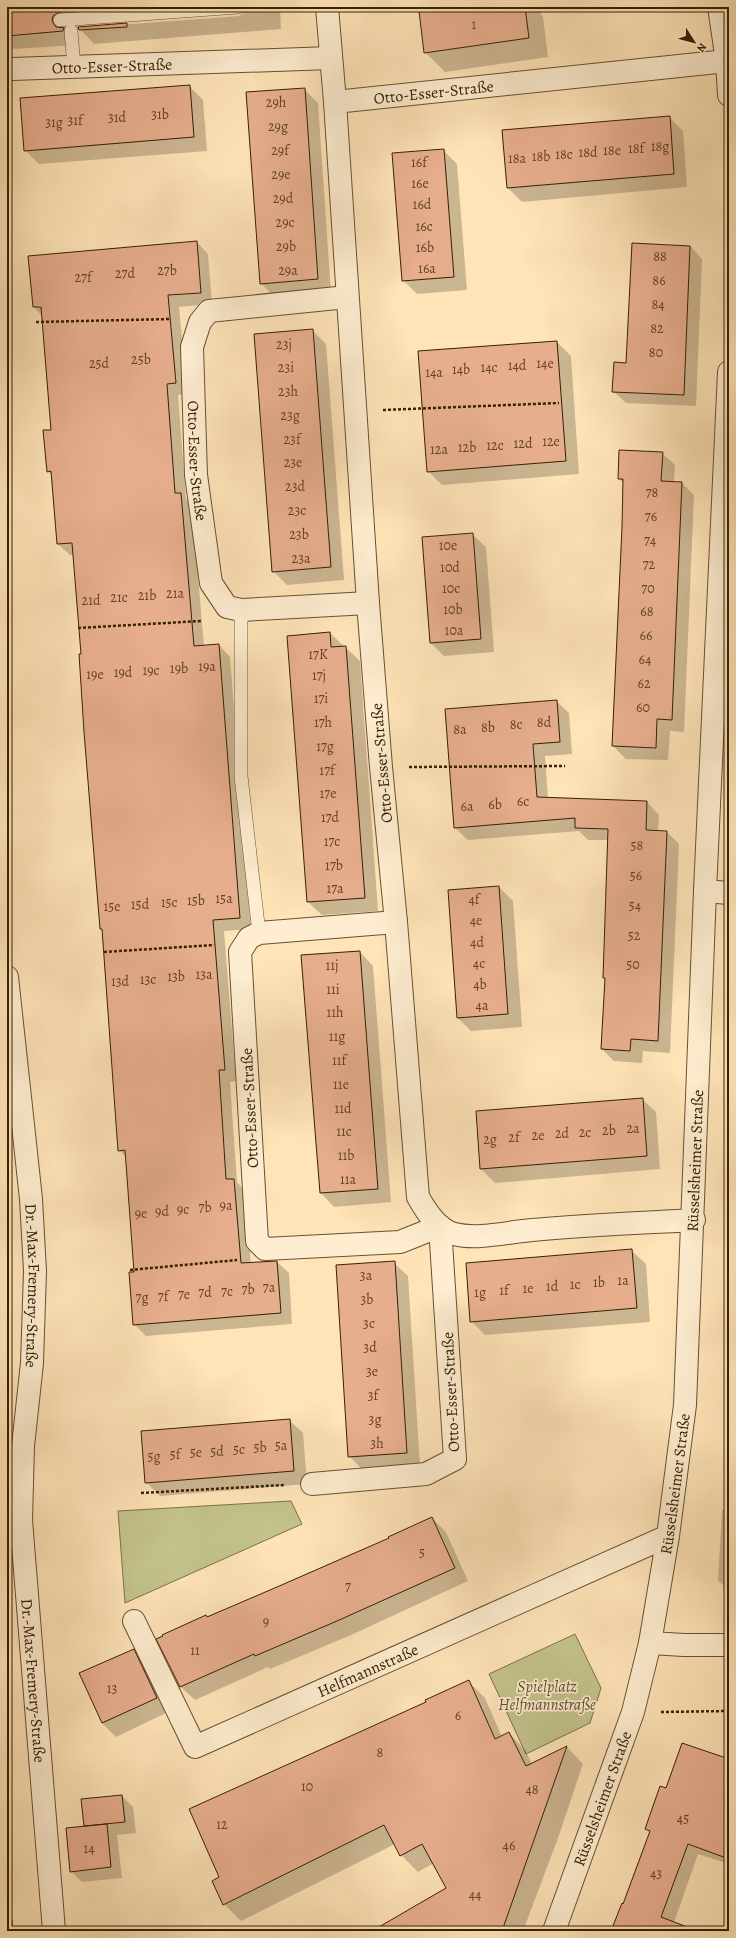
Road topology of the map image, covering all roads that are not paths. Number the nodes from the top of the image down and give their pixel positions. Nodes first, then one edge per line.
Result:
1 (238, 7) edge
2 (327, 7) edge
3 (719, 7) edge
4 (60, 20) dead end
5 (71, 31) dead end
6 (331, 58) junction
7 (727, 61) junction
8 (74, 67) junction
9 (12, 69) dead end
10 (729, 95) edge
11 (335, 102) junction
12 (347, 297) junction
13 (729, 372) edge
14 (368, 603) junction
15 (234, 608) junction
16 (705, 891) junction
17 (729, 892) edge
18 (396, 922) junction
19 (259, 933) junction
20 (7, 977) edge
21 (694, 1220) junction
22 (440, 1226) junction
23 (312, 1484) road end
24 (668, 1536) junction
25 (134, 1621) dead end
26 (650, 1642) junction
27 (729, 1645) edge
28 (54, 1931) edge
29 (554, 1931) edge

1 - 4 lane
2 - 6 street
3 - 7 street
5 - 8 lane
6 - 8 street, Otto-Esser-Straße
6 - 11 street
7 - 10 street
7 - 11 street, Otto-Esser-Straße
8 - 9 street, Otto-Esser-Straße
11 - 12 street, Otto-Esser-Straße
12 - 14 street, Otto-Esser-Straße
12 - 15 street, Otto-Esser-Straße
13 - 16 street, Rüsselsheimer Straße
14 - 15 street
14 - 18 street, Otto-Esser-Straße
15 - 19 lane
16 - 17 street
16 - 21 street, Rüsselsheimer Straße
18 - 19 street
18 - 22 street, Otto-Esser-Straße
19 - 22 street, Otto-Esser-Straße
20 - 28 street, Dr.-Max-Fremery-Straße
21 - 22 street, Otto-Esser-Straße
21 - 24 street, Rüsselsheimer Straße
22 - 23 street, Otto-Esser-Straße
24 - 25 street, Helfmannstraße
24 - 26 street, Rüsselsheimer Straße
26 - 27 street
26 - 29 street, Rüsselsheimer Straße

